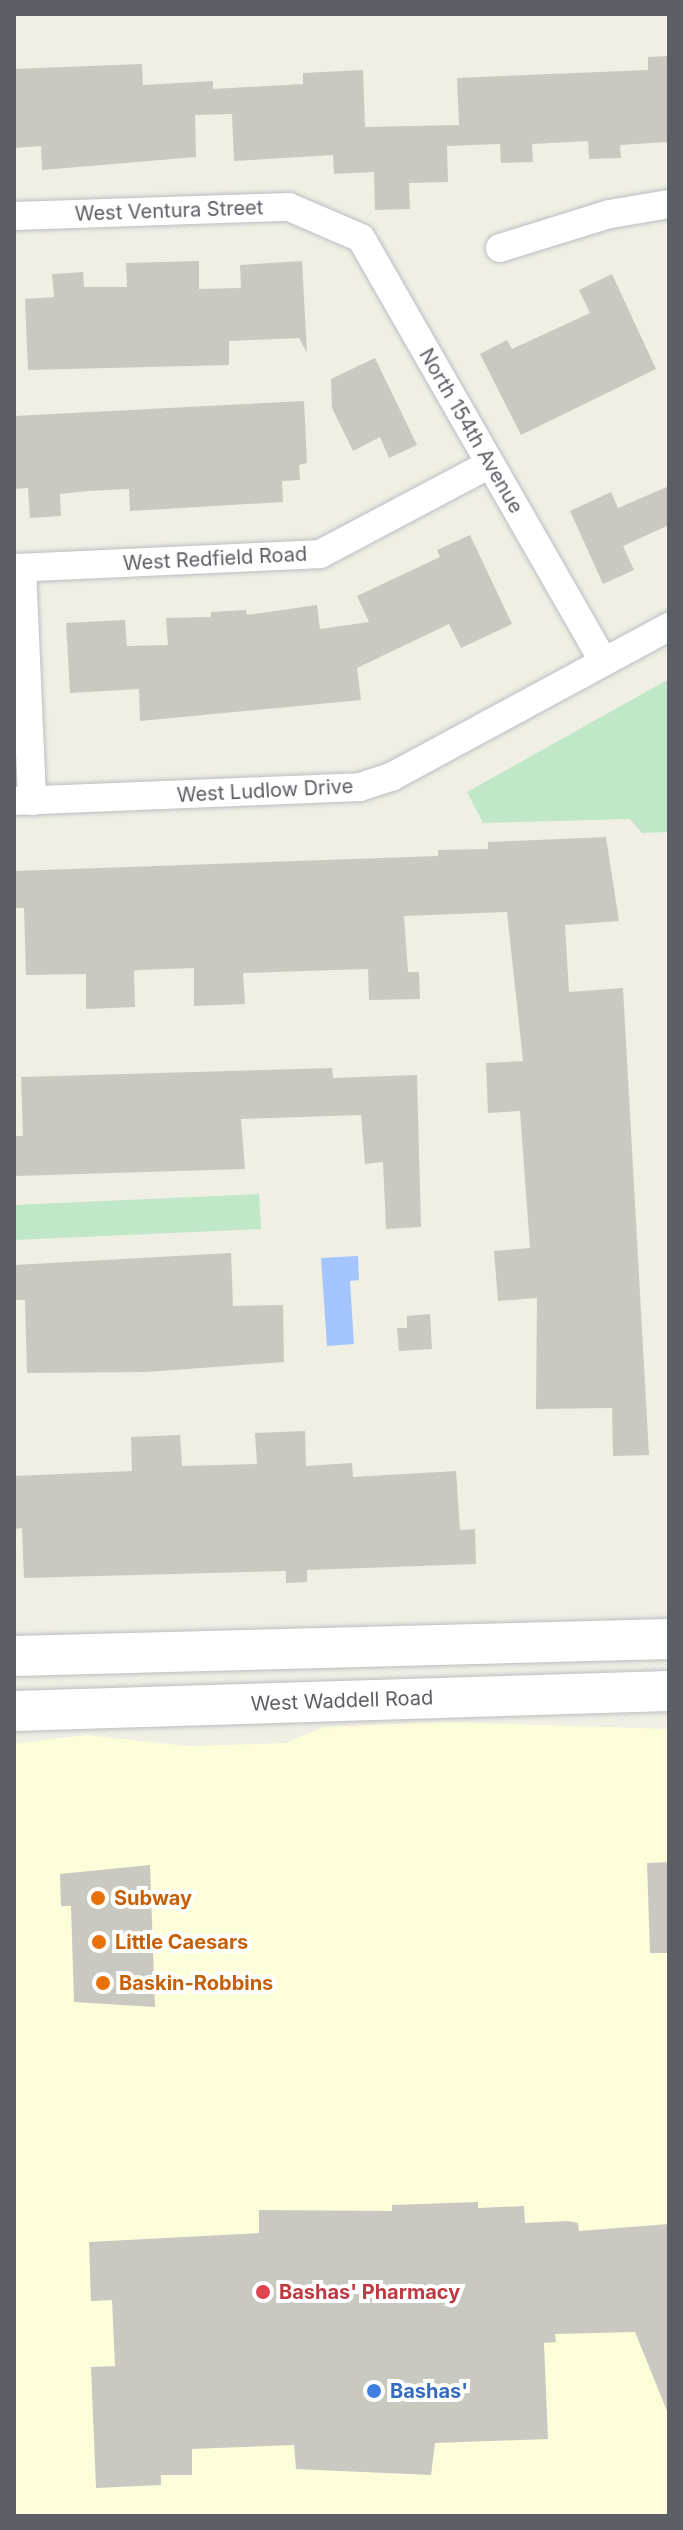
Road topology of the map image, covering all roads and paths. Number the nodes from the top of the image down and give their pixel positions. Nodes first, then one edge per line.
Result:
1 (669, 204) edge
2 (14, 216) edge
3 (322, 218) joint
4 (500, 248) dead end
5 (490, 464) junction
6 (18, 568) edge
7 (669, 627) edge
8 (603, 661) junction
9 (23, 801) edge
10 (669, 1639) edge
11 (536, 1643) junction
12 (14, 1656) edge
13 (669, 1691) edge
14 (180, 1706) junction
15 (14, 1711) edge

1 - 4 street
2 - 3 street, West Ventura Street
3 - 5 street, North 154th Avenue
5 - 6 street, West Redfield Road
5 - 8 street, North 154th Avenue
6 - 9 street
7 - 8 street, West Ludlow Drive
8 - 9 street, West Ludlow Drive
10 - 11 main road
11 - 12 main road
11 - 14 main road
13 - 14 main road, West Waddell Road
14 - 15 main road, West Waddell Road

